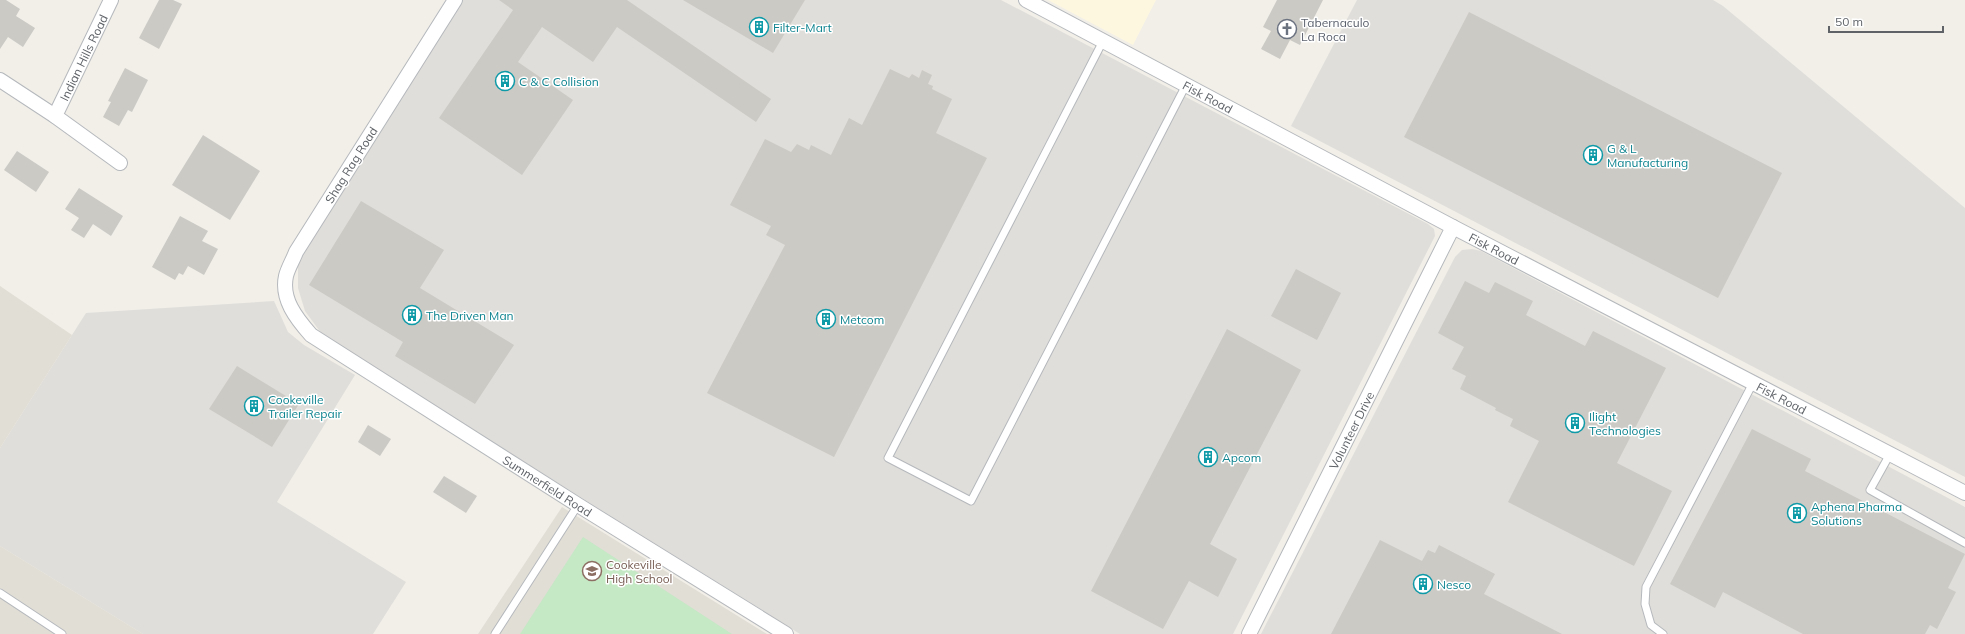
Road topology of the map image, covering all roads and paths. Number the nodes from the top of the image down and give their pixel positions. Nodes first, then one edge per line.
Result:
1 (111, 0) edge
2 (455, 0) edge
3 (1026, 0) edge
4 (1103, 41) junction
5 (0, 80) edge
6 (1186, 85) junction
7 (55, 116) junction
8 (120, 162) dead end
9 (1453, 226) junction
10 (311, 334) joint
11 (1753, 383) junction
12 (1890, 454) junction
13 (1965, 493) edge
14 (578, 505) junction
15 (1965, 543) edge
16 (0, 593) edge
17 (62, 634) edge
18 (495, 634) edge
19 (786, 634) edge
20 (1249, 634) edge
21 (1663, 634) edge

1 - 7 street, Indian Hills Road
2 - 10 street, Shag Rag Road
3 - 4 street, Fisk Road
4 - 6 street, Fisk Road
4 - 6 lane
5 - 7 street, Indian Hills Road
6 - 9 street, Fisk Road
7 - 8 street, Indian Hills Road
9 - 11 street, Fisk Road
9 - 20 street, Volunteer Drive
10 - 14 street, Summerfield Road
11 - 12 street, Fisk Road
11 - 21 lane
12 - 13 street, Fisk Road
12 - 15 lane
14 - 18 lane
14 - 19 street, Summerfield Road
16 - 17 lane

